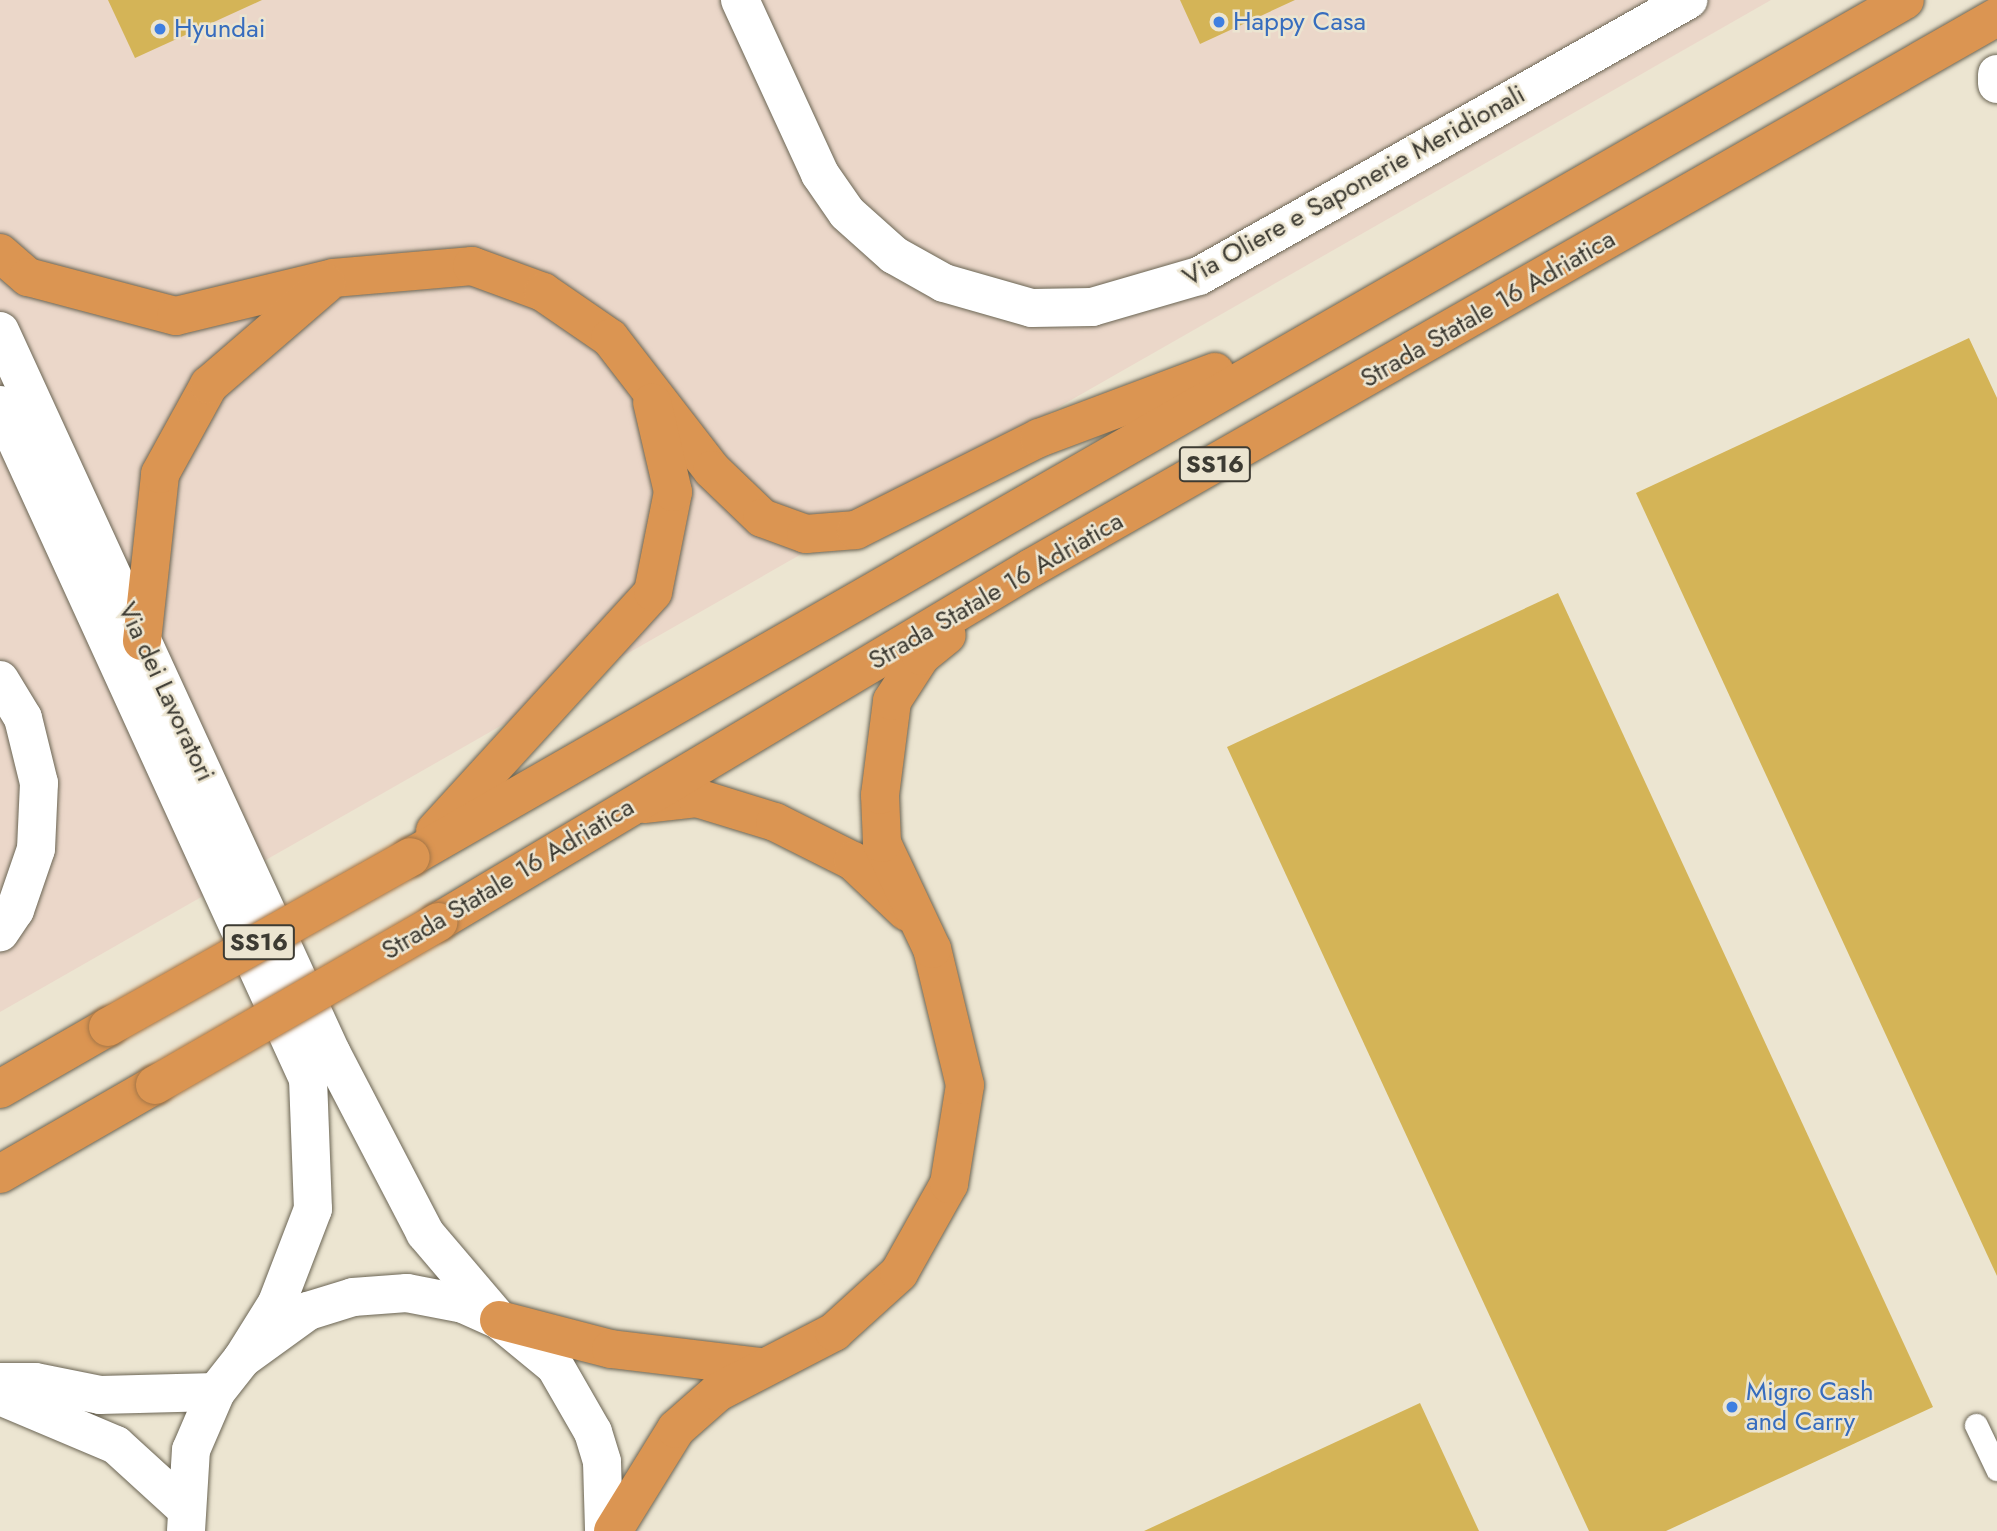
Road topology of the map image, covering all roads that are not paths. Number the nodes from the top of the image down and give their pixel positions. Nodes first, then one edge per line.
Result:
1 (740, 0) edge
2 (1688, 0) edge
3 (1905, 0) edge
4 (1997, 17) edge
5 (1997, 74) edge
6 (1997, 84) edge
7 (0, 253) edge
8 (333, 278) junction
9 (0, 331) edge
10 (1322, 331) junction
11 (649, 390) junction
12 (0, 405) edge
13 (1031, 568) junction
14 (142, 641) junction
15 (0, 680) edge
16 (631, 806) junction
17 (411, 857) junction
18 (0, 932) edge
19 (932, 949) junction
20 (320, 1066) junction
21 (0, 1089) edge
22 (0, 1174) edge
23 (499, 1320) junction
24 (242, 1359) junction
25 (759, 1367) junction
26 (0, 1382) edge
27 (216, 1392) junction
28 (0, 1396) edge
29 (1976, 1425) dead end
30 (1997, 1469) edge
31 (185, 1519) edge
32 (604, 1531) edge
33 (613, 1531) edge

1 - 2 main road, Via Oliere e Saponerie Meridionali
3 - 10 highway, SS16
4 - 13 highway, Strada Statale 16 Adriatica / SS16
5 - 6 main road
7 - 8 highway
8 - 11 highway
8 - 14 highway
9 - 14 main road, Via dei Lavoratori
10 - 11 highway
10 - 17 highway, SS16
11 - 17 highway
12 - 20 main road, Via dei Lavoratori
13 - 16 highway, Strada Statale 16 Adriatica / SS16
13 - 19 highway
14 - 20 main road, Via dei Lavoratori
15 - 18 main road
16 - 19 highway
16 - 22 highway, Strada Statale 16 Adriatica / SS16, bridge
17 - 21 highway, SS16, bridge
19 - 25 highway
20 - 23 main road
20 - 24 main road
23 - 24 main road
23 - 25 highway
23 - 32 main road
24 - 27 main road
25 - 33 highway
26 - 27 main road
27 - 31 main road
28 - 31 main road
29 - 30 lane

